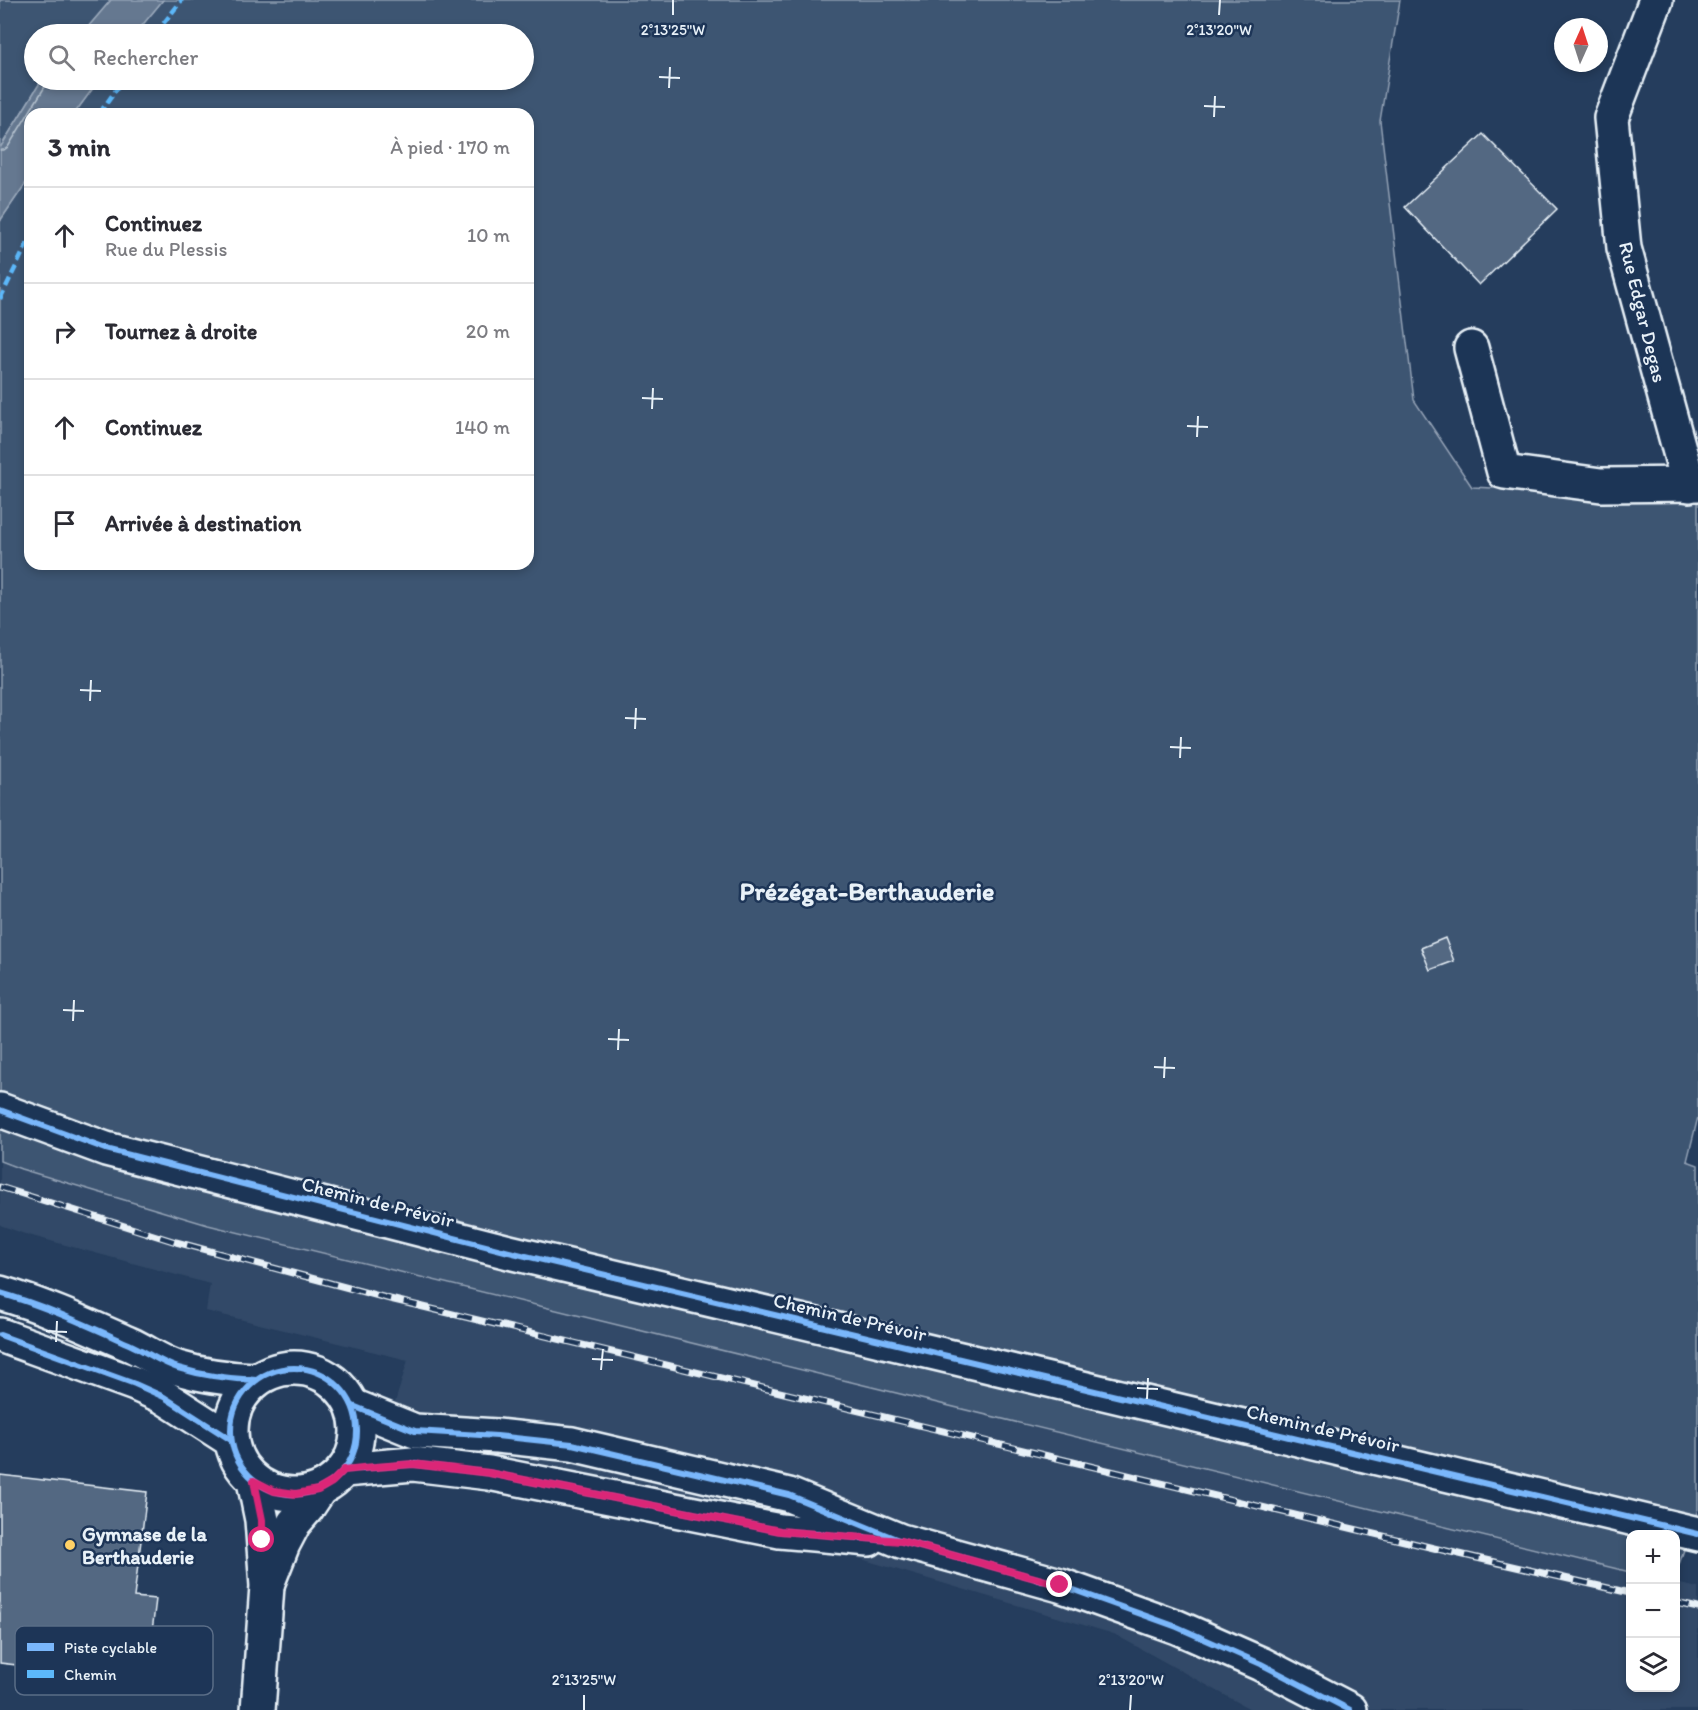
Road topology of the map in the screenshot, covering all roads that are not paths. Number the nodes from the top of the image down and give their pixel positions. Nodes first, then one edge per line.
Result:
1 (1656, 0) edge
2 (1471, 348) dead end
3 (1693, 484) edge
4 (0, 1110) edge
5 (0, 1293) edge
6 (0, 1335) edge
7 (256, 1380) junction
8 (353, 1406) junction
9 (231, 1440) junction
10 (344, 1470) junction
11 (254, 1481) junction
12 (318, 1490) junction
13 (1698, 1534) edge
14 (901, 1541) junction
15 (267, 1586) junction
16 (258, 1710) edge
17 (1350, 1710) edge

1 - 3 street, Rue Edgar Degas
2 - 3 street
4 - 13 street, Chemin de Prévoir
5 - 7 street
6 - 9 street
7 - 8 street
7 - 9 street
8 - 10 street
8 - 14 street
9 - 11 street
10 - 12 street
10 - 14 street
11 - 12 street
11 - 15 street
12 - 15 street
14 - 17 street
15 - 16 street

